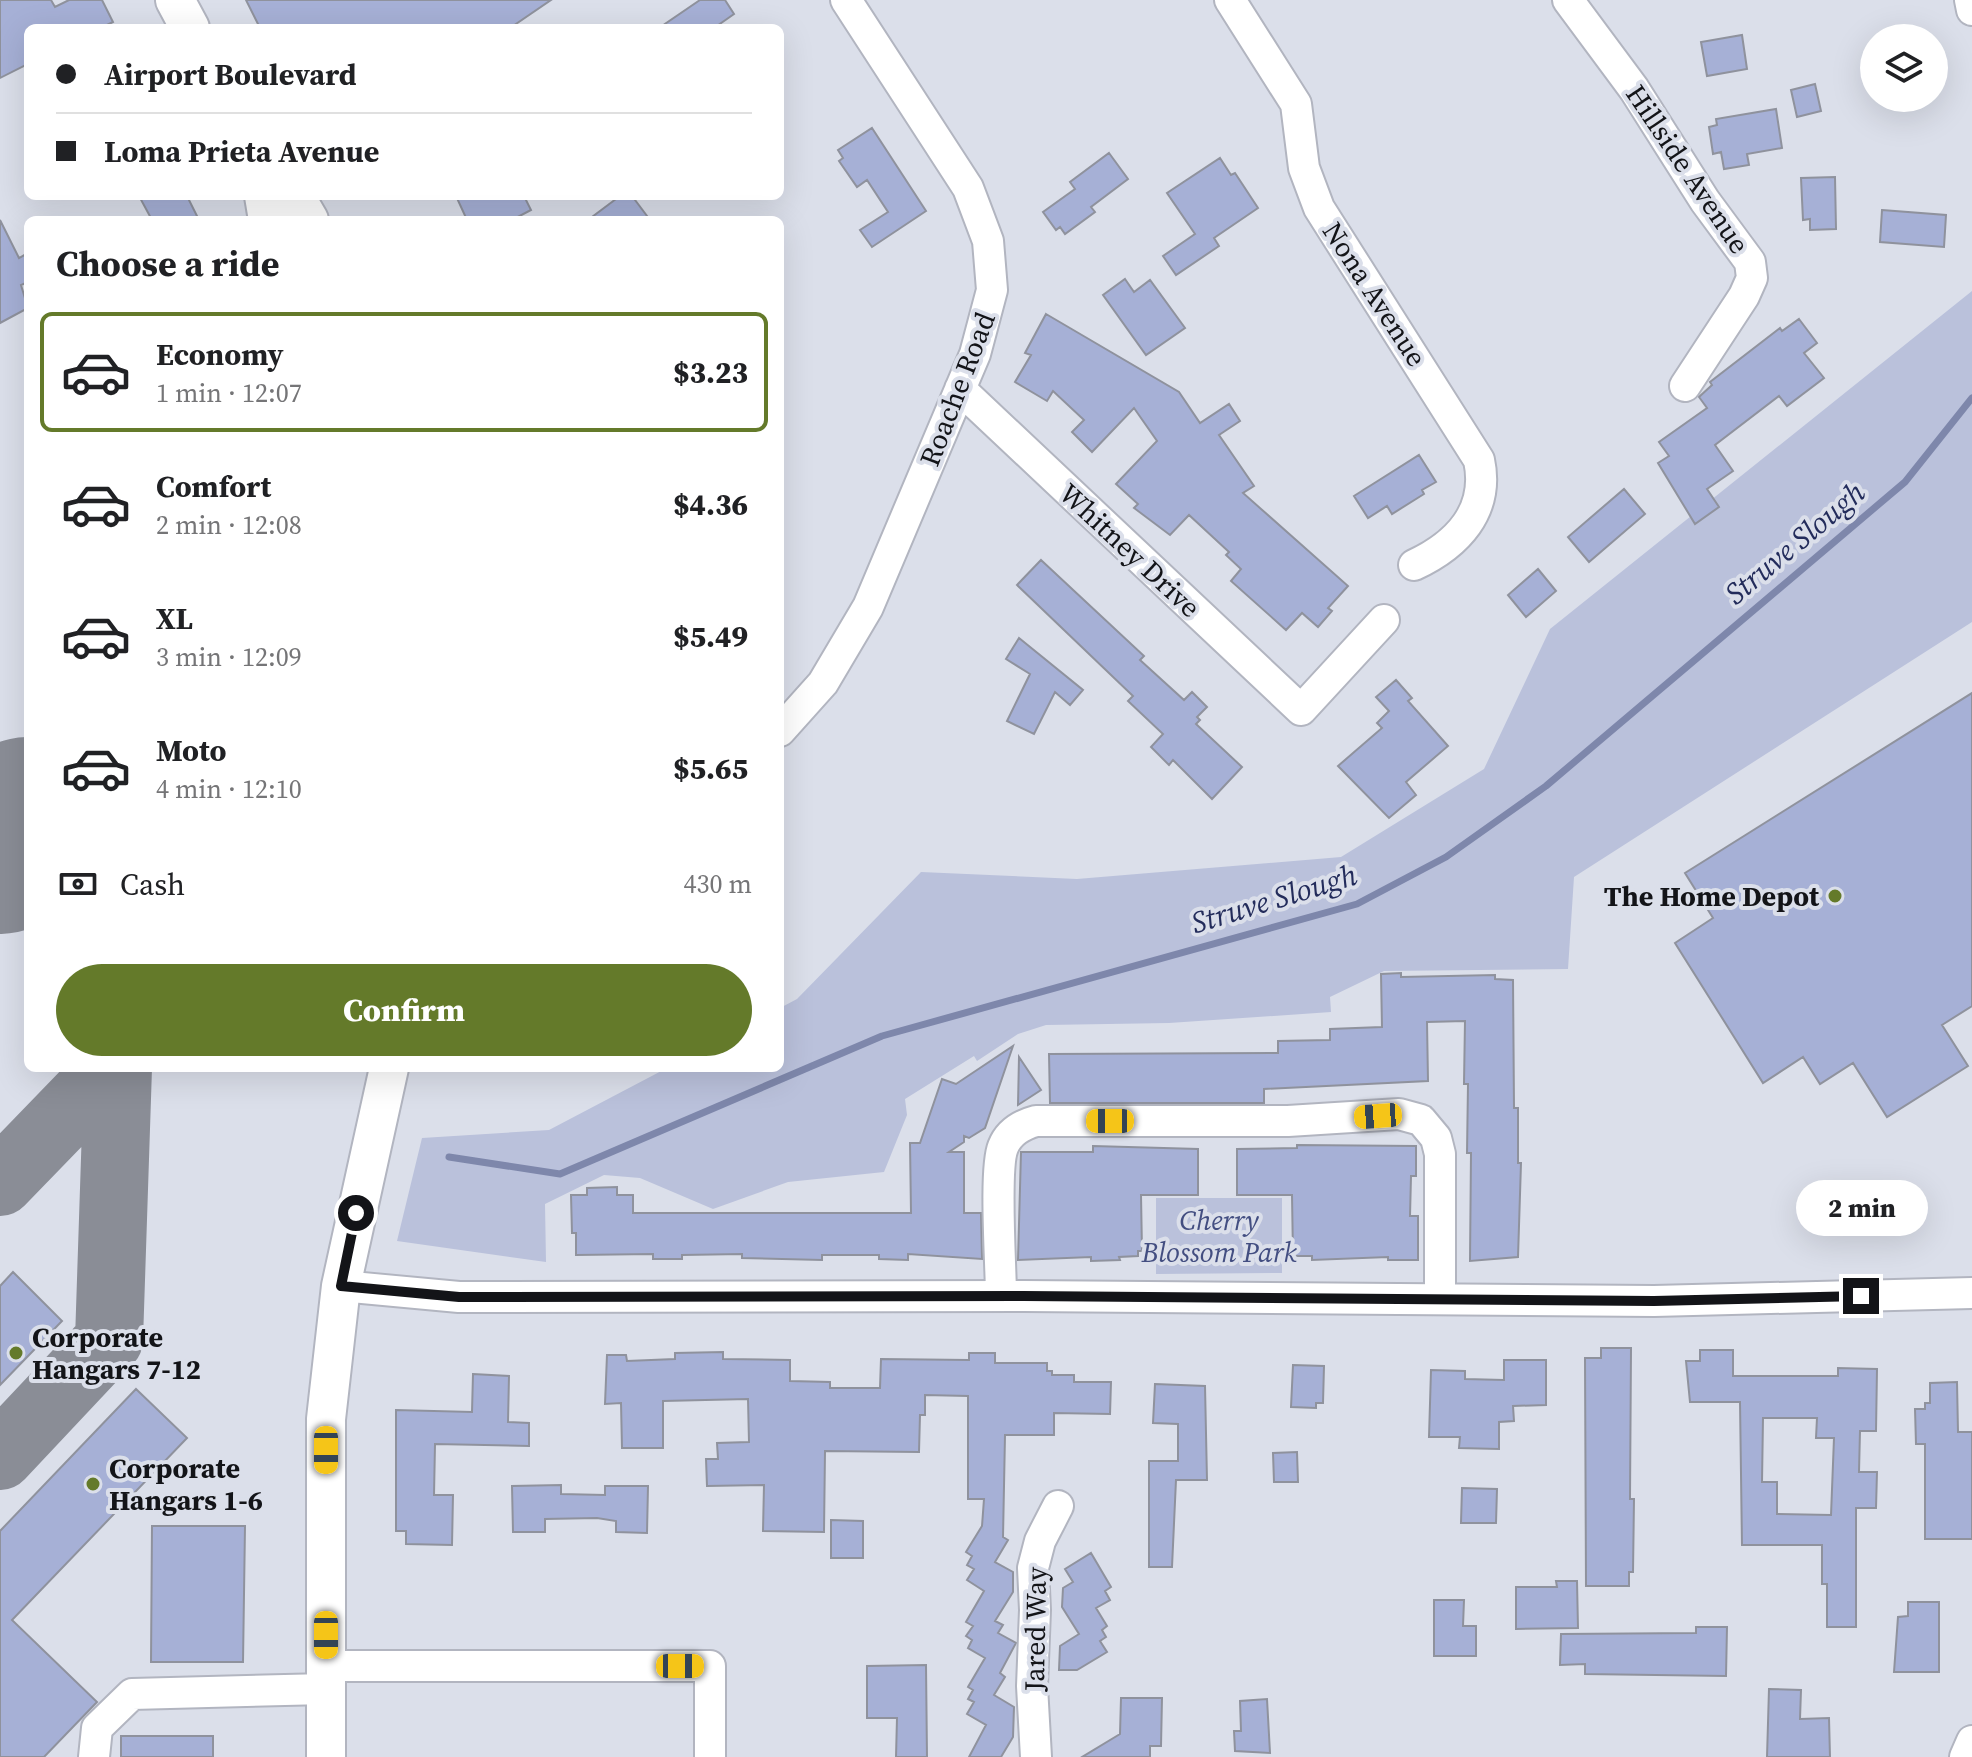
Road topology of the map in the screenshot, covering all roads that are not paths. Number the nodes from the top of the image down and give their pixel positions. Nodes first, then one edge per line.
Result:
1 (175, 0) edge
2 (1230, 0) edge
3 (1568, 0) edge
4 (1970, 0) edge
5 (854, 3) edge
6 (1972, 10) edge
7 (188, 24) edge
8 (1685, 386) dead end
9 (960, 389) junction
10 (1414, 565) dead end
11 (1384, 620) dead end
12 (784, 727) edge
13 (388, 1072) edge
14 (341, 1286) junction
15 (1972, 1293) edge
16 (1001, 1296) junction
17 (1440, 1299) junction
18 (1058, 1506) dead end
19 (326, 1677) junction
20 (1972, 1741) edge
21 (94, 1757) edge
22 (326, 1757) edge
23 (710, 1757) edge
24 (1036, 1757) edge
25 (1965, 1757) edge

1 - 7 main road
2 - 10 street, Nona Avenue
3 - 8 street, Hillside Avenue
4 - 6 street
5 - 9 street, Roache Road
9 - 11 street, Whitney Drive
9 - 12 street, Roache Road
13 - 14 main road
14 - 16 street
14 - 19 main road
15 - 17 street
16 - 17 street
16 - 17 street
18 - 24 street, Jared Way
19 - 21 street
19 - 22 main road
19 - 23 street
20 - 25 street

